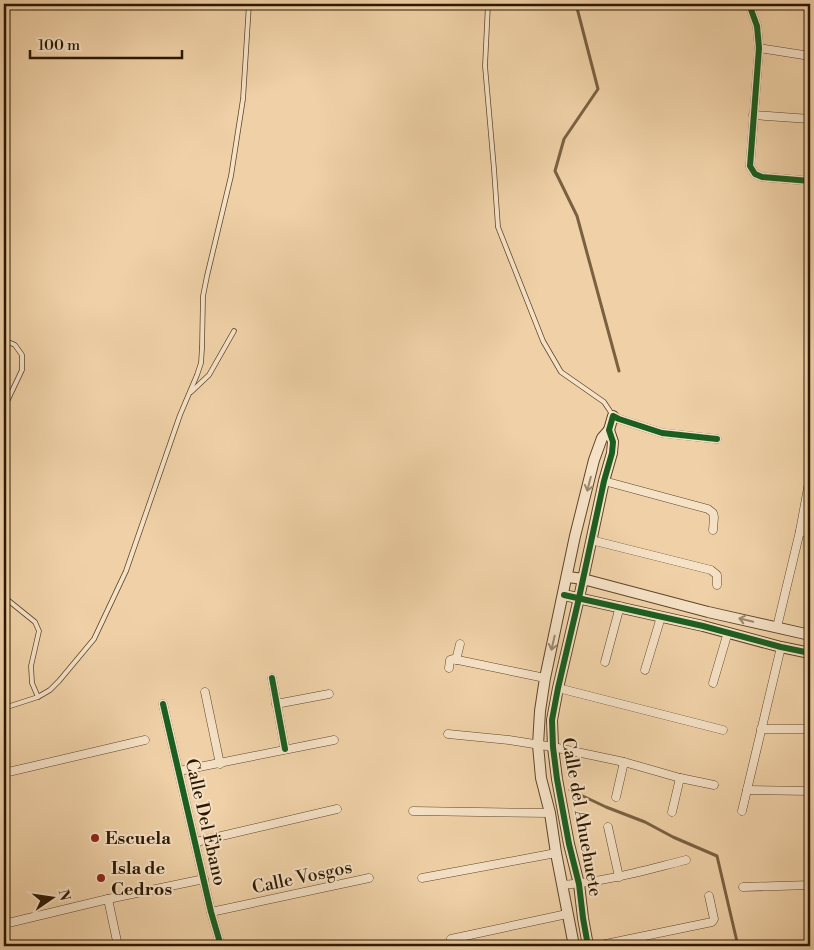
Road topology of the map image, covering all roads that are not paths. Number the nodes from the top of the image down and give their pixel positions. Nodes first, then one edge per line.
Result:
1 (249, 4) edge
2 (488, 4) edge
3 (749, 4) edge
4 (759, 48) junction
5 (810, 56) edge
6 (753, 115) junction
7 (810, 119) edge
8 (810, 181) edge
9 (234, 331) dead end
10 (4, 340) edge
11 (190, 393) junction
12 (4, 408) edge
13 (613, 416) junction
14 (609, 430) junction
15 (717, 440) dead end
16 (810, 477) edge
17 (604, 481) junction
18 (713, 530) dead end
19 (800, 531) junction
20 (810, 533) edge
21 (591, 540) junction
22 (568, 577) junction
23 (583, 579) junction
24 (717, 585) dead end
25 (564, 595) junction
26 (4, 597) edge
27 (579, 598) junction
28 (620, 606) junction
29 (708, 612) junction
30 (661, 617) junction
31 (703, 626) junction
32 (777, 627) junction
33 (728, 632) junction
34 (810, 635) edge
35 (460, 644) dead end
36 (781, 647) junction
37 (810, 653) edge
38 (456, 660) junction
39 (605, 662) dead end
40 (449, 668) dead end
41 (645, 670) dead end
42 (272, 678) dead end
43 (546, 678) junction
44 (713, 683) dead end
45 (558, 688) junction
46 (205, 692) dead end
47 (329, 694) dead end
48 (38, 697) junction
49 (163, 704) dead end
50 (276, 704) junction
51 (4, 708) edge
52 (761, 729) junction
53 (810, 729) edge
54 (723, 730) dead end
55 (448, 734) dead end
56 (145, 740) dead end
57 (334, 740) dead end
58 (538, 745) junction
59 (553, 747) junction
60 (286, 749) junction
61 (624, 762) junction
62 (220, 764) junction
63 (179, 771) junction
64 (4, 773) edge
65 (680, 778) junction
66 (714, 785) dead end
67 (747, 790) junction
68 (810, 791) edge
69 (616, 797) dead end
70 (337, 809) dead end
71 (413, 811) dead end
72 (742, 811) dead end
73 (672, 812) dead end
74 (550, 813) junction
75 (608, 827) dead end
76 (196, 842) junction
77 (556, 853) junction
78 (686, 860) dead end
79 (619, 877) junction
80 (369, 878) dead end
81 (422, 878) dead end
82 (204, 879) junction
83 (579, 884) junction
84 (562, 885) junction
85 (810, 885) edge
86 (743, 887) dead end
87 (709, 896) dead end
88 (108, 899) junction
89 (212, 912) junction
90 (567, 914) junction
91 (4, 924) edge
92 (451, 939) dead end
93 (118, 946) edge
94 (221, 946) edge
95 (574, 946) edge
96 (588, 946) edge
97 (596, 946) edge

1 - 11 lane
2 - 13 lane
3 - 4 street
4 - 5 street
4 - 6 street
6 - 7 street
6 - 8 street
9 - 11 lane
10 - 12 lane
11 - 48 lane
13 - 14 street, Calle del Ahuehuete
13 - 15 street
14 - 17 street, Calle del Ahuehuete
14 -> 22 street, Calle del Ahuehuete
16 - 19 street
17 - 18 street
17 - 21 street, Calle del Ahuehuete
19 - 20 street
19 - 32 street
21 - 23 street, Calle del Ahuehuete
21 - 24 street
22 - 23 street
22 - 25 street, Calle del Ahuehuete
23 - 27 street, Calle del Ahuehuete
23 - 29 street
25 - 27 street
25 -> 43 street, Calle del Ahuehuete
26 - 48 lane
27 - 28 street
27 - 45 street, Calle del Ahuehuete
28 - 30 street
28 - 39 street
29 - 31 street
32 -> 29 street
30 - 31 street
30 - 41 street
31 - 33 street
32 - 34 street
33 - 36 street
33 - 44 street
35 - 38 street
36 - 37 street
36 - 52 street
38 - 40 street
38 - 43 street
42 - 50 street
43 - 58 street, Calle del Ahuehuete
45 - 54 street
45 - 59 street, Calle del Ahuehuete
46 - 62 street
47 - 50 street
48 - 51 lane
49 - 63 street, Calle Del Ëbano
50 - 60 street
52 - 53 street
52 - 67 street
55 - 58 street
56 - 64 street
57 - 60 street
58 - 59 street
58 - 74 street, Calle del Ahuehuete
59 - 61 street
59 - 83 street, Calle del Ahuehuete
60 - 62 street
61 - 65 street
61 - 69 street
62 - 63 street
63 - 76 street, Calle Del Ëbano
65 - 66 street
65 - 73 street
67 - 68 street
67 - 72 street
70 - 76 street
71 - 74 street
74 - 77 street, Calle del Ahuehuete
75 - 79 street
76 - 82 street, Calle Del Ëbano
77 - 81 street
77 - 84 street, Calle del Ahuehuete
78 - 79 street
79 - 83 street
80 - 89 street, Calle Vosgos
82 - 88 street
82 - 89 street, Calle Del Ëbano
83 - 84 street
83 - 96 street, Calle del Ahuehuete
84 - 90 street, Calle del Ahuehuete
85 - 86 street
87 - 97 street
88 - 91 street
88 - 93 street
89 - 94 street, Calle Del Ëbano
90 - 92 street
90 - 95 street, Calle del Ahuehuete

